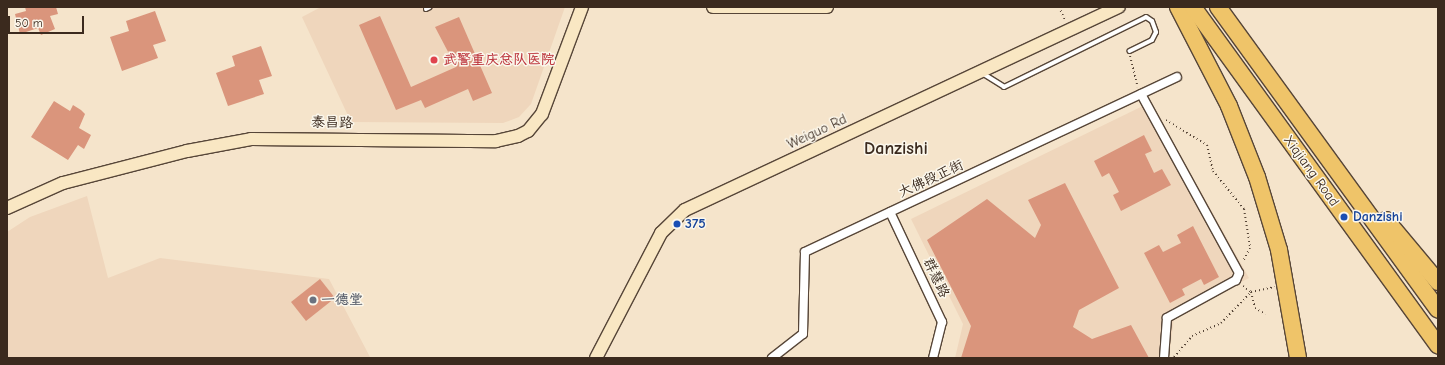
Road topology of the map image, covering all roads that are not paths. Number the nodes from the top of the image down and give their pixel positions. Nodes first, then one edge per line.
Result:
1 (582, 7) edge
2 (713, 7) edge
3 (827, 7) edge
4 (1119, 7) edge
5 (1178, 7) edge
6 (1193, 7) edge
7 (1218, 7) edge
8 (1223, 7) edge
9 (1246, 39) junction
10 (1129, 51) road end
11 (981, 73) junction
12 (1177, 77) dead end
13 (1140, 94) junction
14 (7, 208) edge
15 (890, 212) junction
16 (1438, 282) edge
17 (1438, 310) edge
18 (1438, 346) edge
19 (596, 358) edge
20 (772, 358) edge
21 (933, 358) edge
22 (1164, 358) edge
23 (1298, 358) edge

1 - 14 street, 泰昌路
2 - 3 street
4 - 11 street, Weiguo Rd
5 - 23 highway
6 - 18 highway, Xiajiang Road
7 - 9 highway
8 - 9 highway
9 - 16 highway
9 - 17 highway, Xiajiang Road
10 - 11 lane
11 - 19 street, Weiguo Rd
12 - 13 street, 大佛段正街
13 - 15 street, 大佛段正街
13 - 22 street
15 - 20 street, 大佛段正街
15 - 21 street, 群慧路

